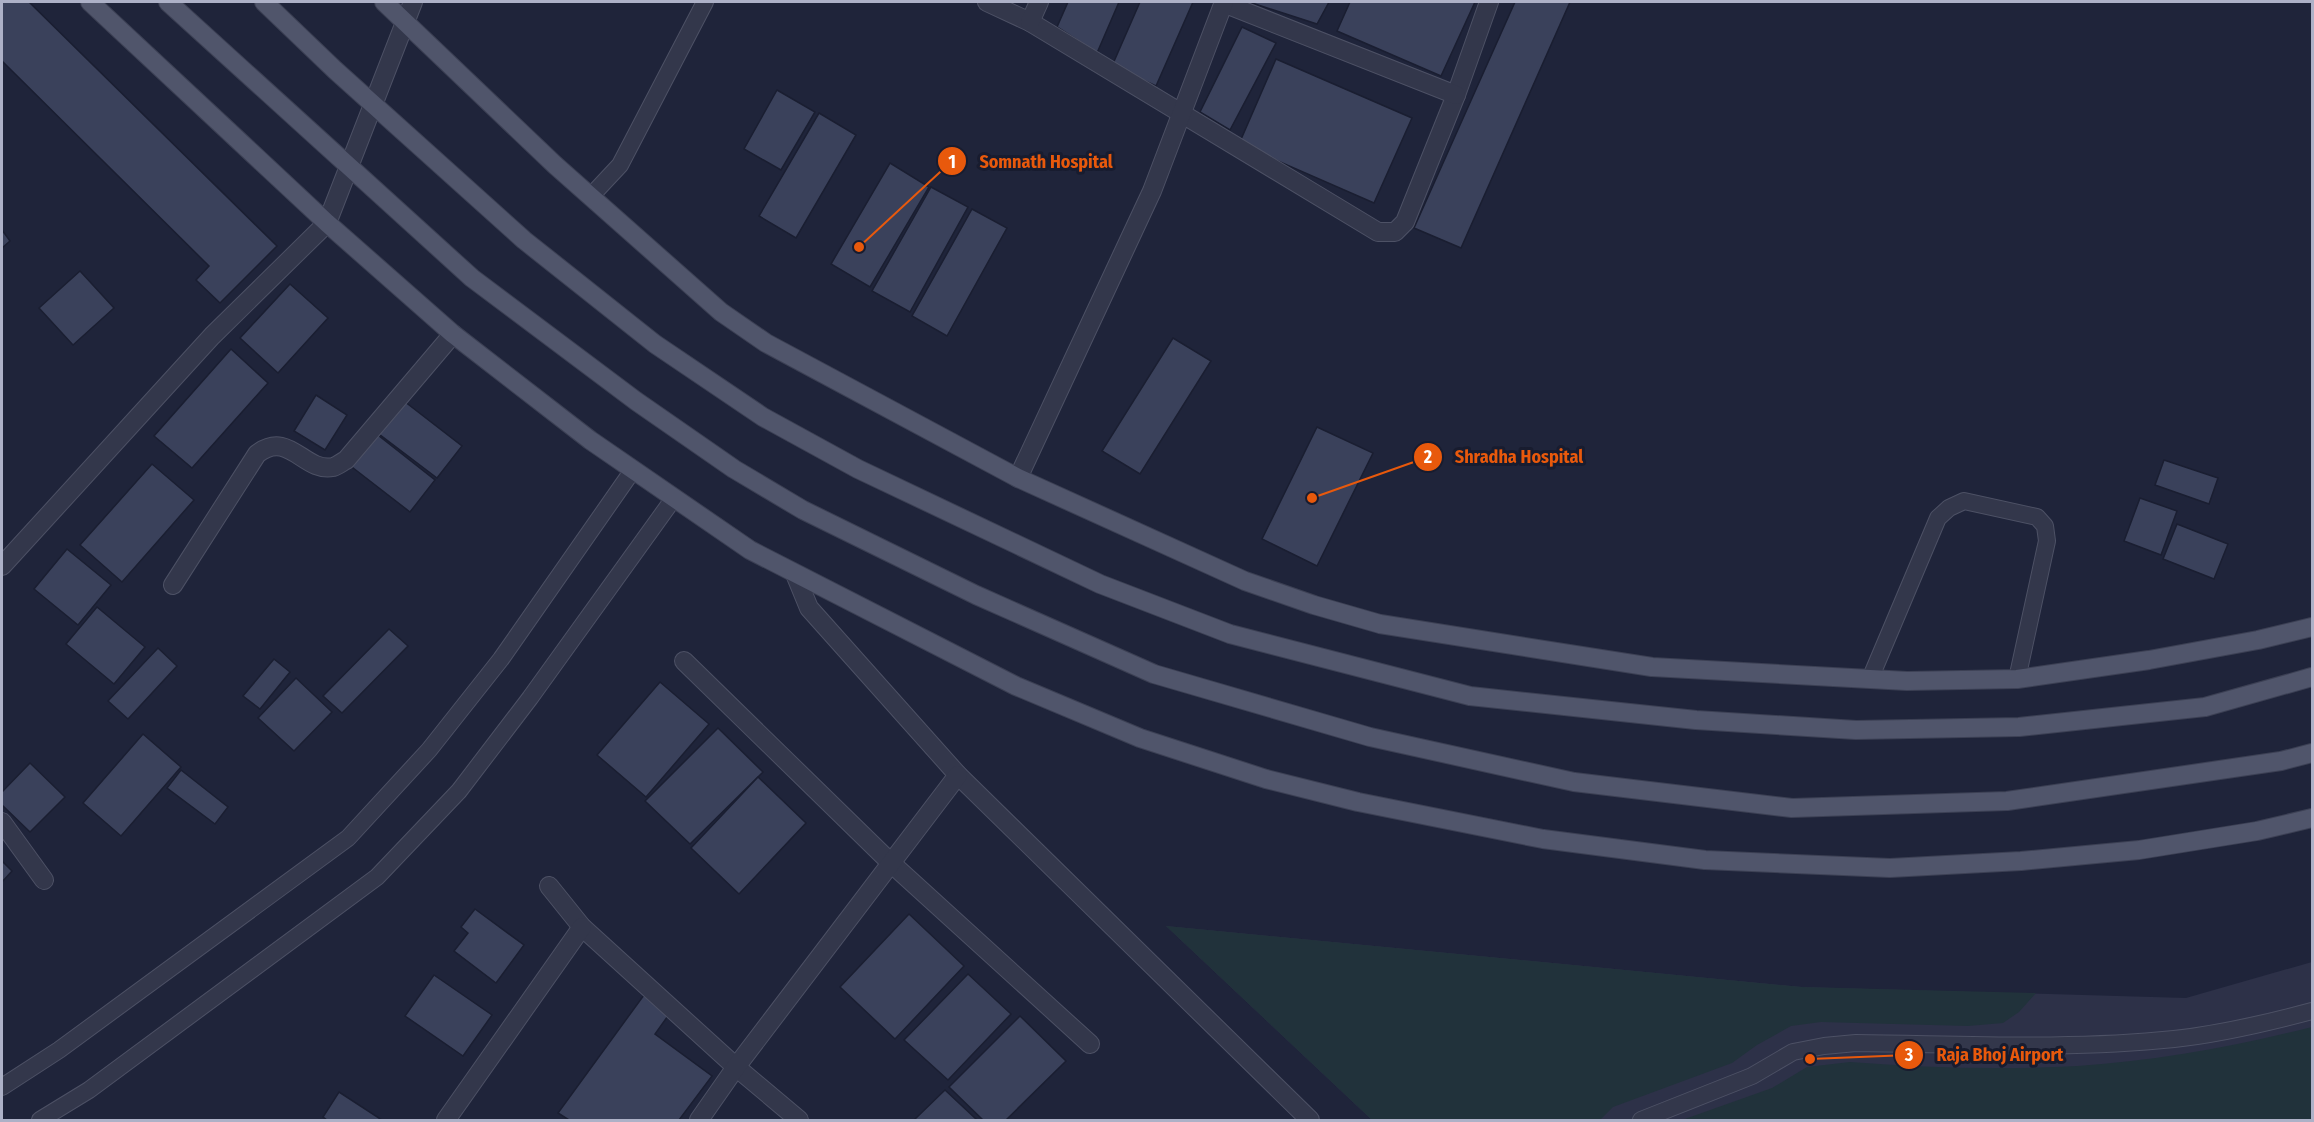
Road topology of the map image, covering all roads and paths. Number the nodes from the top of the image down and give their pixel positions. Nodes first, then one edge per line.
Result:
1 (90, 2) edge
2 (168, 2) edge
3 (264, 2) edge
4 (384, 2) edge
5 (413, 2) edge
6 (705, 2) edge
7 (987, 2) edge
8 (1038, 2) edge
9 (1224, 2) edge
10 (1489, 2) edge
11 (1030, 22) junction
12 (406, 23) junction
13 (1456, 95) junction
14 (374, 105) junction
15 (1181, 114) junction
16 (349, 166) junction
17 (591, 196) junction
18 (327, 223) junction
19 (453, 334) junction
20 (633, 470) junction
21 (1018, 478) junction
22 (674, 498) junction
23 (2, 567) edge
24 (795, 574) junction
25 (173, 585) dead end
26 (2313, 627) edge
27 (684, 661) dead end
28 (2313, 677) edge
29 (1870, 679) junction
30 (2017, 679) junction
31 (2313, 753) edge
32 (958, 775) junction
33 (2313, 818) edge
34 (2, 822) edge
35 (891, 863) junction
36 (44, 880) dead end
37 (549, 886) dead end
38 (582, 927) junction
39 (2313, 1011) edge
40 (1090, 1044) dead end
41 (736, 1067) junction
42 (2, 1087) edge
43 (39, 1120) edge
44 (446, 1120) edge
45 (699, 1120) edge
46 (799, 1120) edge
47 (1310, 1120) edge
48 (1641, 1120) edge

1 - 18 main road
2 - 16 main road
3 - 14 main road
4 - 12 main road
5 - 12 street
6 - 17 lane
7 - 11 street
8 - 11 street
9 - 13 street
9 - 15 street
10 - 13 street
11 - 15 street
12 - 14 street
12 - 17 main road
13 - 15 street
14 - 16 street
14 - 28 main road
15 - 21 street
16 - 18 street
16 - 31 main road
17 - 21 main road
18 - 19 main road
18 - 23 street
19 - 20 main road
19 - 25 street
20 - 22 main road
20 - 42 lane
21 - 29 main road
22 - 24 main road
22 - 43 lane
24 - 32 street
24 - 33 main road
26 - 30 main road
27 - 35 street
29 - 30 main road
29 - 30 lane
32 - 35 street
32 - 47 street
34 - 36 street
35 - 40 street
35 - 41 street
37 - 38 street
38 - 41 street
38 - 44 street
39 - 48 lane
41 - 45 street
41 - 46 street

